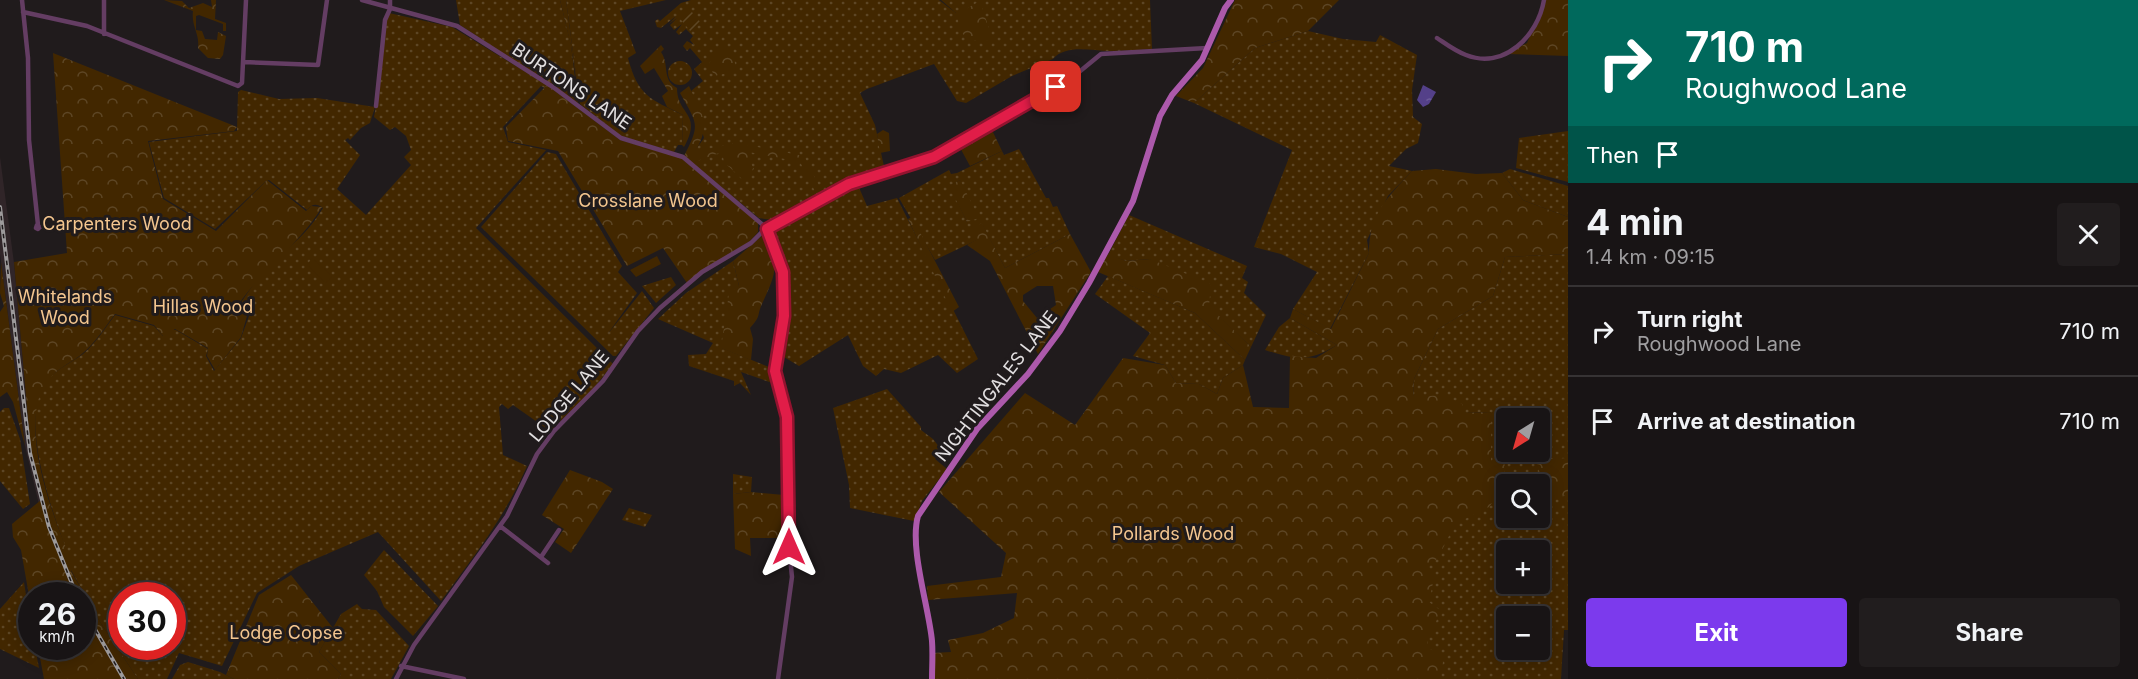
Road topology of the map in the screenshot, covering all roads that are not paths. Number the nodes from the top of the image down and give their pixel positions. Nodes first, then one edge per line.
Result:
1 (22, 0) edge
2 (104, 0) edge
3 (246, 0) edge
4 (327, 0) edge
5 (362, 0) edge
6 (390, 0) edge
7 (1231, 0) edge
8 (1544, 0) edge
9 (390, 9) junction
10 (23, 12) junction
11 (104, 34) junction
12 (1437, 38) dead end
13 (1207, 48) junction
14 (244, 62) junction
15 (376, 106) dead end
16 (38, 225) dead end
17 (767, 228) junction
18 (500, 526) junction
19 (559, 530) dead end
20 (541, 557) junction
21 (548, 563) dead end
22 (401, 666) junction
23 (396, 679) edge
24 (464, 679) edge
25 (778, 679) edge
26 (932, 679) edge

1 - 10 street
2 - 11 street
3 - 14 street
4 - 14 street
5 - 9 street, BURTONS LANE
6 - 9 street
7 - 13 main road, NIGHTINGALES LANE
8 - 12 street
9 - 15 street
9 - 17 street, BURTONS LANE
10 - 11 street
10 - 16 street
11 - 14 street
13 - 17 street, LODGE LANE
13 - 26 main road, NIGHTINGALES LANE
17 - 18 street, LODGE LANE
17 - 25 street, BURTONS LANE
18 - 20 street
18 - 22 street, LODGE LANE
19 - 20 street
20 - 21 street
22 - 23 street, LODGE LANE
22 - 24 street

